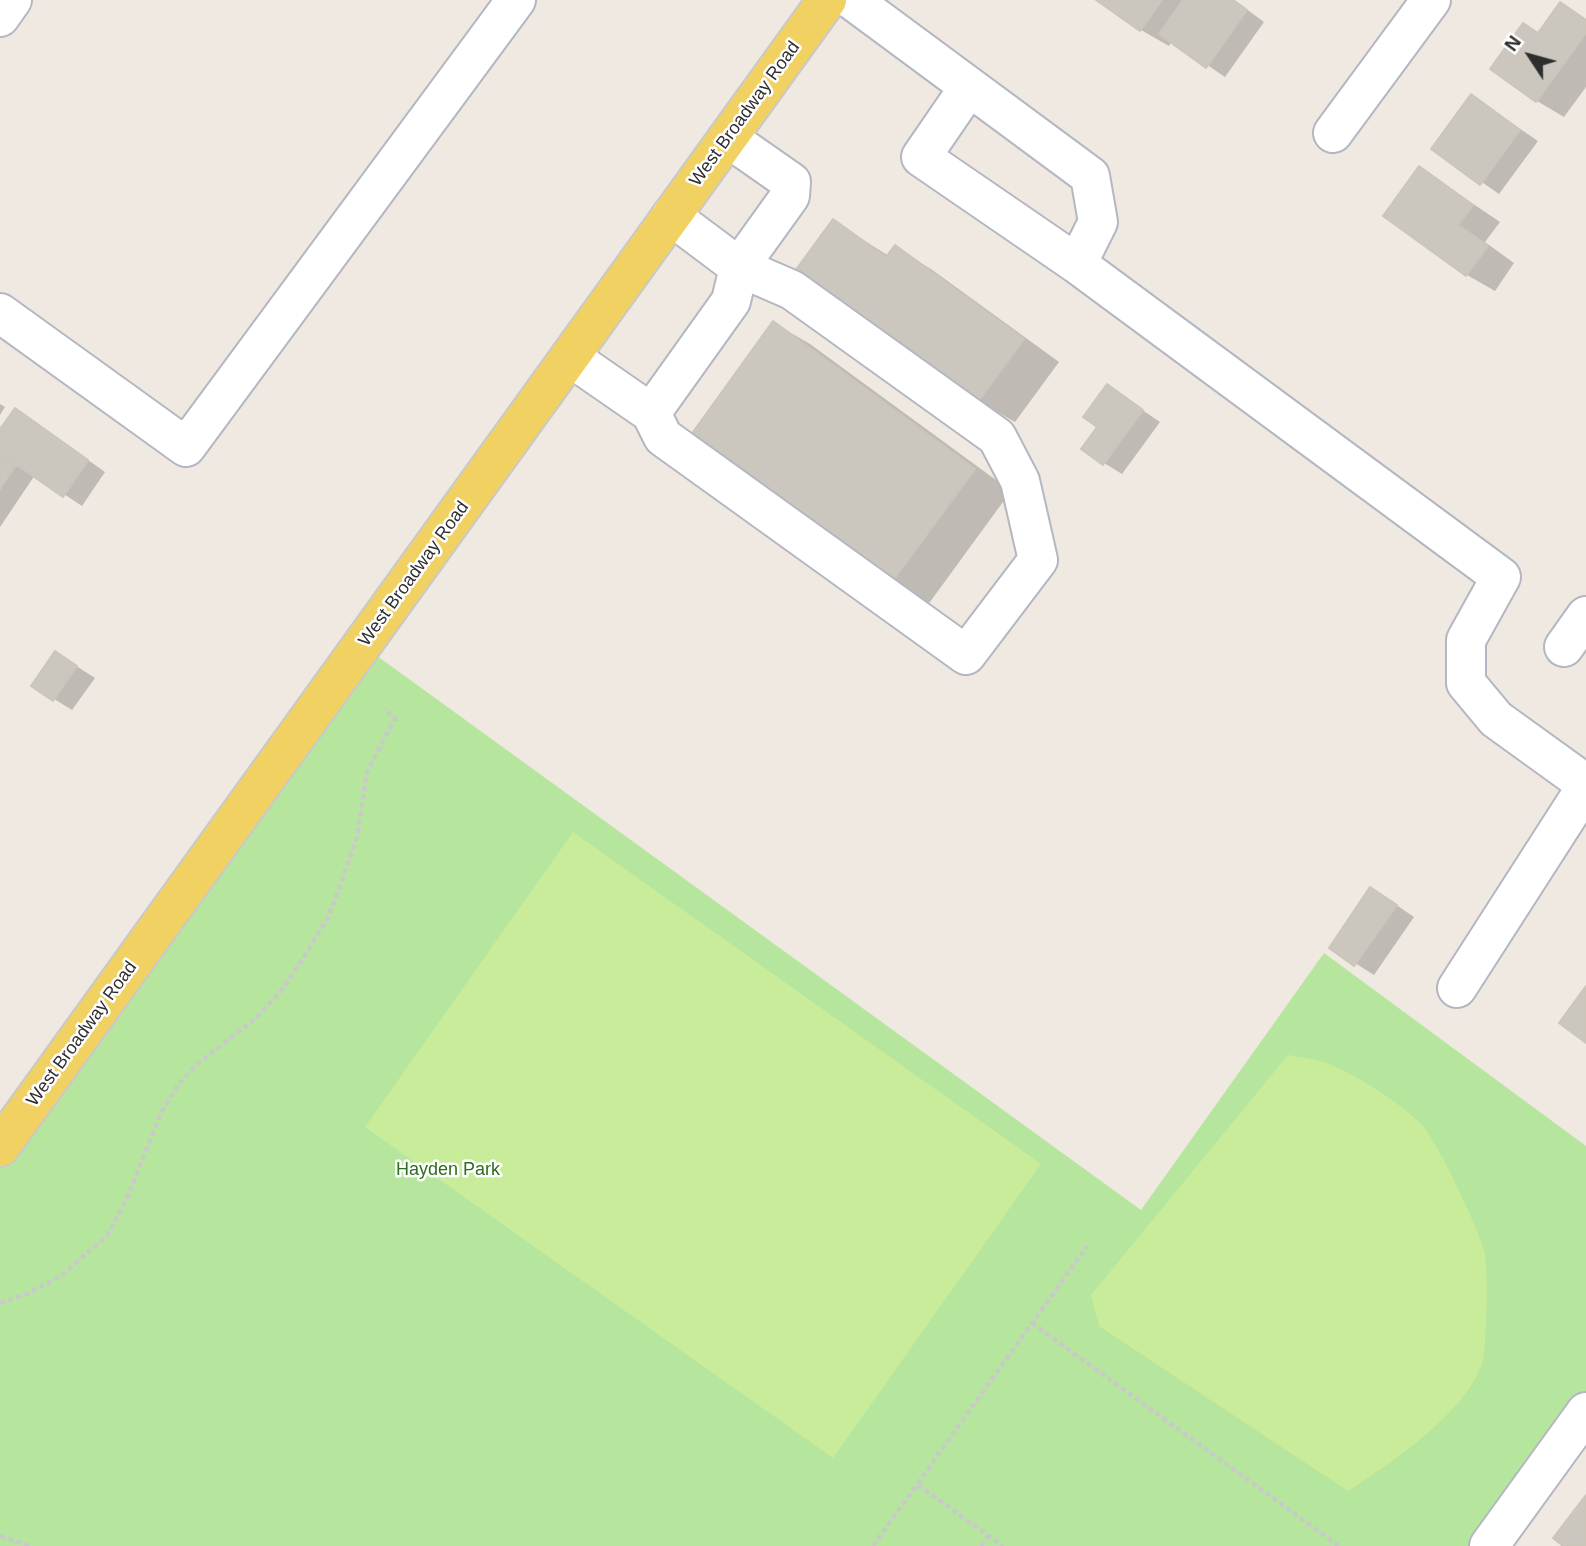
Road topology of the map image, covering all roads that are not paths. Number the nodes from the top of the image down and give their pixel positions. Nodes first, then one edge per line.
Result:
1 (12, 0) edge
2 (516, 0) edge
3 (827, 0) edge
4 (852, 0) edge
5 (1431, 0) edge
6 (0, 17) edge
7 (969, 87) junction
8 (1333, 133) dead end
9 (728, 138) junction
10 (671, 216) junction
11 (1077, 264) junction
12 (740, 267) junction
13 (0, 313) edge
14 (570, 357) junction
15 (651, 413) junction
16 (1586, 616) edge
17 (1564, 647) dead end
18 (1586, 785) edge
19 (1457, 988) dead end
20 (0, 1147) edge
21 (1586, 1412) edge
22 (1489, 1546) edge

1 - 6 street
2 - 13 street
3 - 9 main road, West Broadway Road
4 - 7 street
5 - 8 street
7 - 11 street
7 - 11 street
9 - 10 main road, West Broadway Road
9 - 12 street
10 - 12 street
10 - 14 main road, West Broadway Road
11 - 18 street
12 - 15 street
12 - 15 street
14 - 15 street
14 - 20 main road, West Broadway Road
16 - 17 street
18 - 19 street
21 - 22 street

